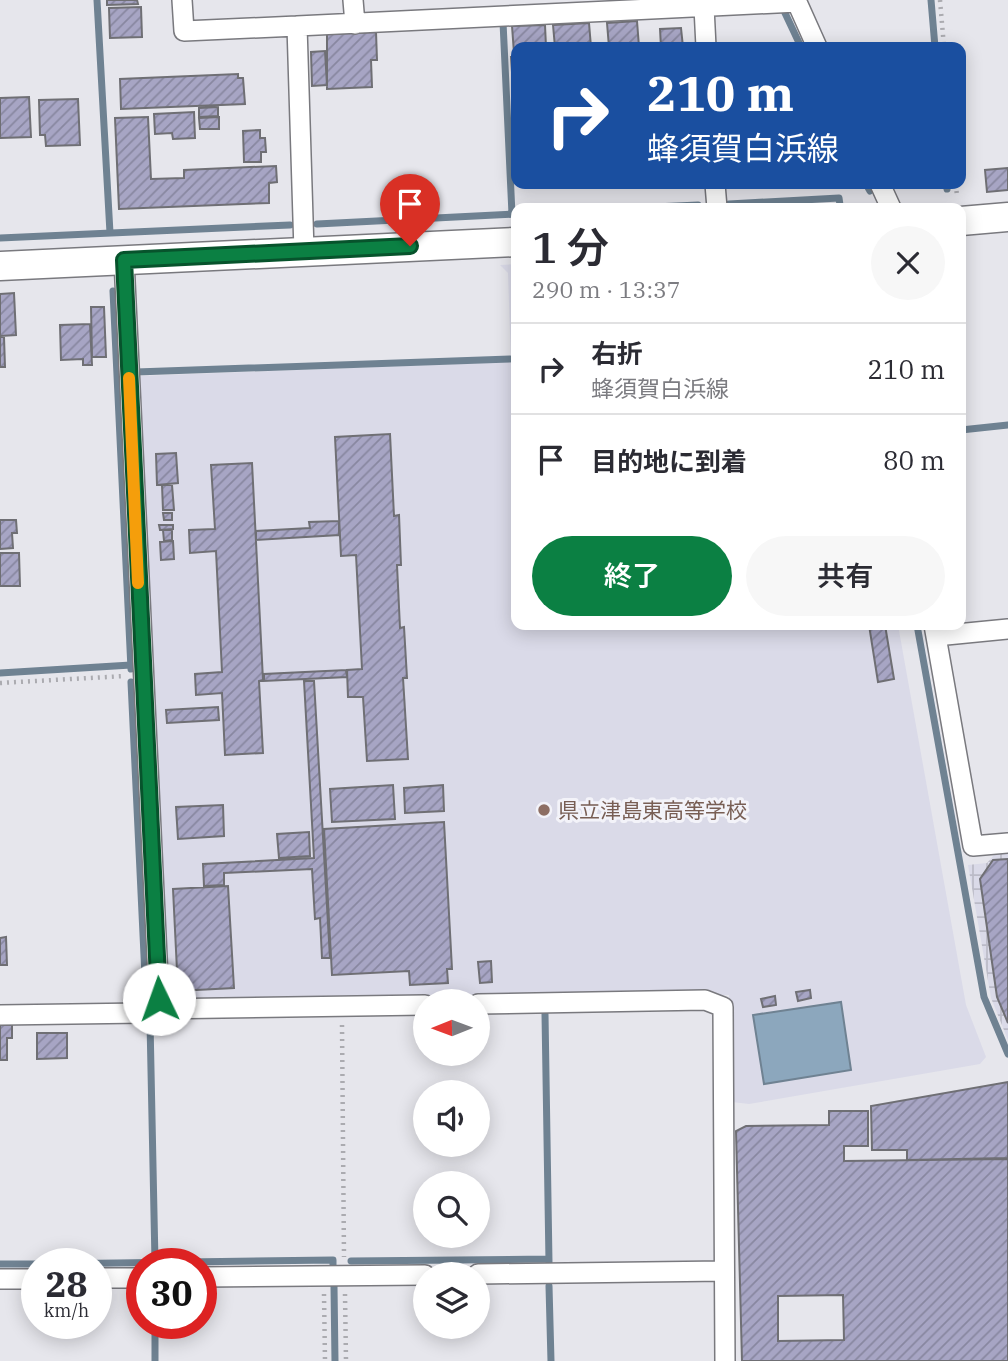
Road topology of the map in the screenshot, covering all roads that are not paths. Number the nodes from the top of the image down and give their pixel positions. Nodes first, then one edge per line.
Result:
1 (181, 0) edge
2 (354, 0) edge
3 (797, 1) edge
4 (704, 7) junction
5 (355, 24) junction
6 (297, 26) junction
7 (706, 42) edge
8 (815, 42) edge
9 (1008, 216) edge
10 (966, 220) edge
11 (511, 242) edge
12 (304, 251) junction
13 (124, 260) junction
14 (0, 266) edge
15 (1008, 629) edge
16 (935, 630) edge
17 (966, 630) edge
18 (1008, 843) edge
19 (490, 1004) edge
20 (413, 1005) edge
21 (155, 1009) junction
22 (0, 1016) edge
23 (724, 1271) junction
24 (490, 1274) edge
25 (413, 1275) edge
26 (217, 1277) edge
27 (0, 1279) edge
28 (21, 1279) edge
29 (725, 1361) edge

1 - 6 street
2 - 5 street
3 - 4 street
3 - 8 street
4 - 5 street
4 - 7 street
5 - 6 street
6 - 12 street
9 - 10 main road
11 - 12 main road
12 - 13 main road
13 - 14 main road
13 - 21 street
15 - 17 street
16 - 18 street
19 - 23 street
20 - 21 street
21 - 22 street
23 - 24 street
23 - 29 street
25 - 26 street
27 - 28 street

